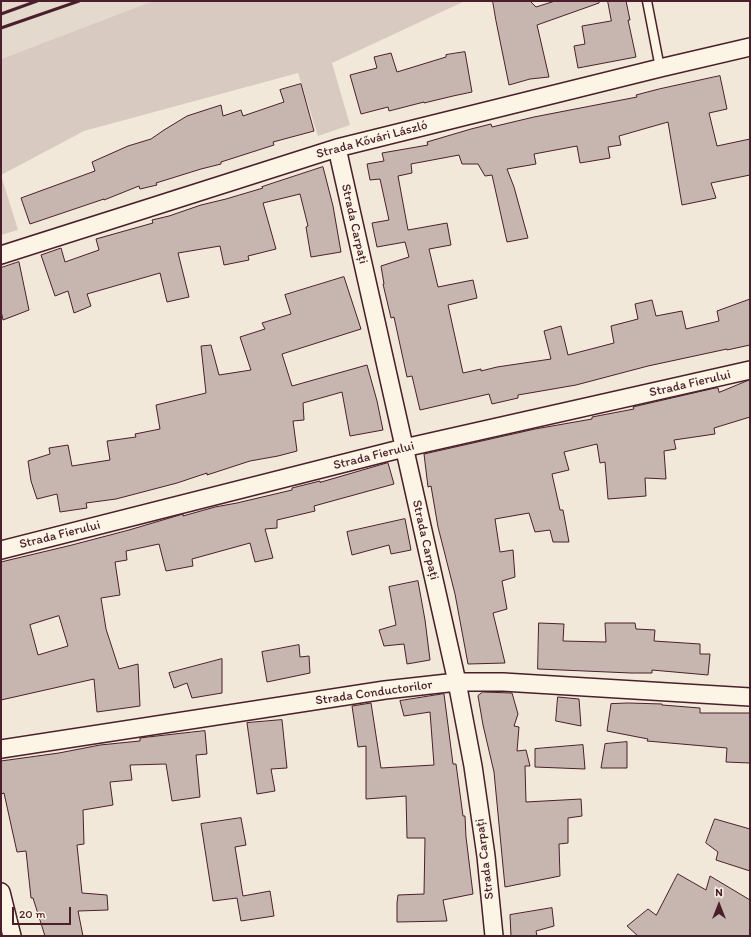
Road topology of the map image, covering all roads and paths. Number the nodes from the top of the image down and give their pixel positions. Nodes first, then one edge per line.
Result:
1 (646, 1) edge
2 (750, 47) edge
3 (660, 68) junction
4 (337, 148) junction
5 (1, 255) edge
6 (750, 370) edge
7 (404, 448) junction
8 (1, 550) edge
9 (457, 682) junction
10 (750, 697) edge
11 (1, 749) edge
12 (1, 892) edge
13 (12, 936) edge
14 (494, 936) edge

1 - 3 lane
2 - 3 street, Strada Kővári László
3 - 4 street, Strada Kővári László
4 - 5 street, Strada Kővári László
4 - 7 street, Strada Carpați
6 - 7 street, Strada Fierului
7 - 8 street, Strada Fierului
7 - 9 street, Strada Carpați
9 - 10 street, Strada Conductorilor
9 - 11 street, Strada Conductorilor
9 - 14 street, Strada Carpați
12 - 13 street

